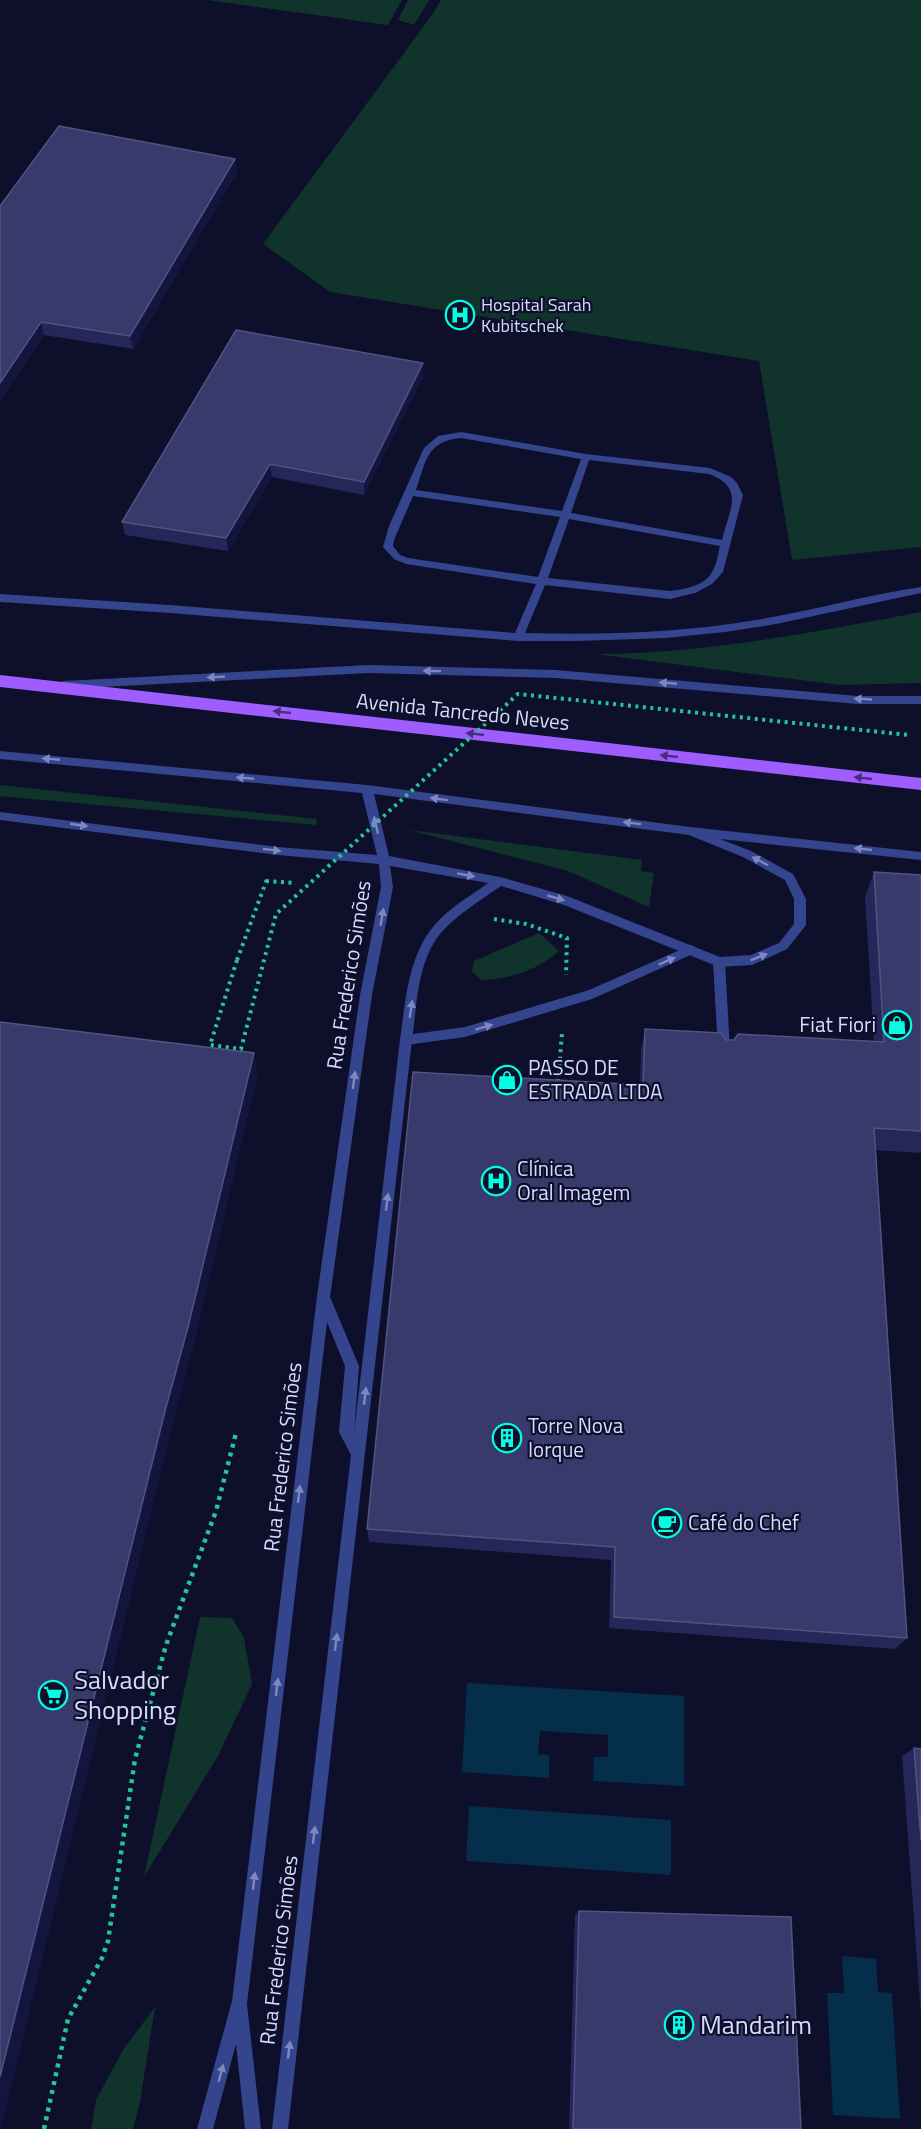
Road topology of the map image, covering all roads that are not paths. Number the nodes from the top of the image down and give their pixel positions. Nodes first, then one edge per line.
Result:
1 (586, 457) junction
2 (410, 492) junction
3 (565, 515) junction
4 (726, 544) junction
5 (542, 581) junction
6 (921, 590) edge
7 (0, 598) edge
8 (518, 637) junction
9 (0, 681) edge
10 (43, 686) junction
11 (921, 700) edge
12 (0, 754) edge
13 (921, 784) edge
14 (367, 789) junction
15 (0, 816) edge
16 (690, 831) junction
17 (921, 856) edge
18 (384, 860) junction
19 (500, 881) junction
20 (691, 951) junction
21 (719, 962) junction
22 (406, 1040) junction
23 (724, 1056) edge
24 (324, 1296) junction
25 (358, 1454) junction
26 (240, 2001) junction
27 (205, 2129) edge
28 (253, 2129) edge
29 (280, 2129) edge

1 - 2 street
1 - 3 street
1 - 4 street
2 - 3 street
2 - 5 street
3 - 4 street
3 - 5 street
4 - 5 street
5 - 8 street
6 - 8 street
7 - 8 street
9 - 10 main road, Avenida Tancredo Neves
11 -> 10 street
13 -> 10 main road, Avenida Tancredo Neves
14 -> 12 street
16 -> 14 street
18 -> 14 street, Rua Frederico Simões
15 -> 18 street
17 -> 16 street
21 -> 16 street
18 -> 19 street
24 -> 18 street, Rua Frederico Simões
19 -> 20 street
22 -> 19 street, Rua Frederico Simões
20 - 21 street
22 -> 20 street
21 - 23 street
25 -> 22 street, Rua Frederico Simões
24 - 25 street
26 -> 24 street, Rua Frederico Simões
29 -> 25 street, Rua Frederico Simões
27 -> 26 street, Rua Frederico Simões
26 - 28 street

